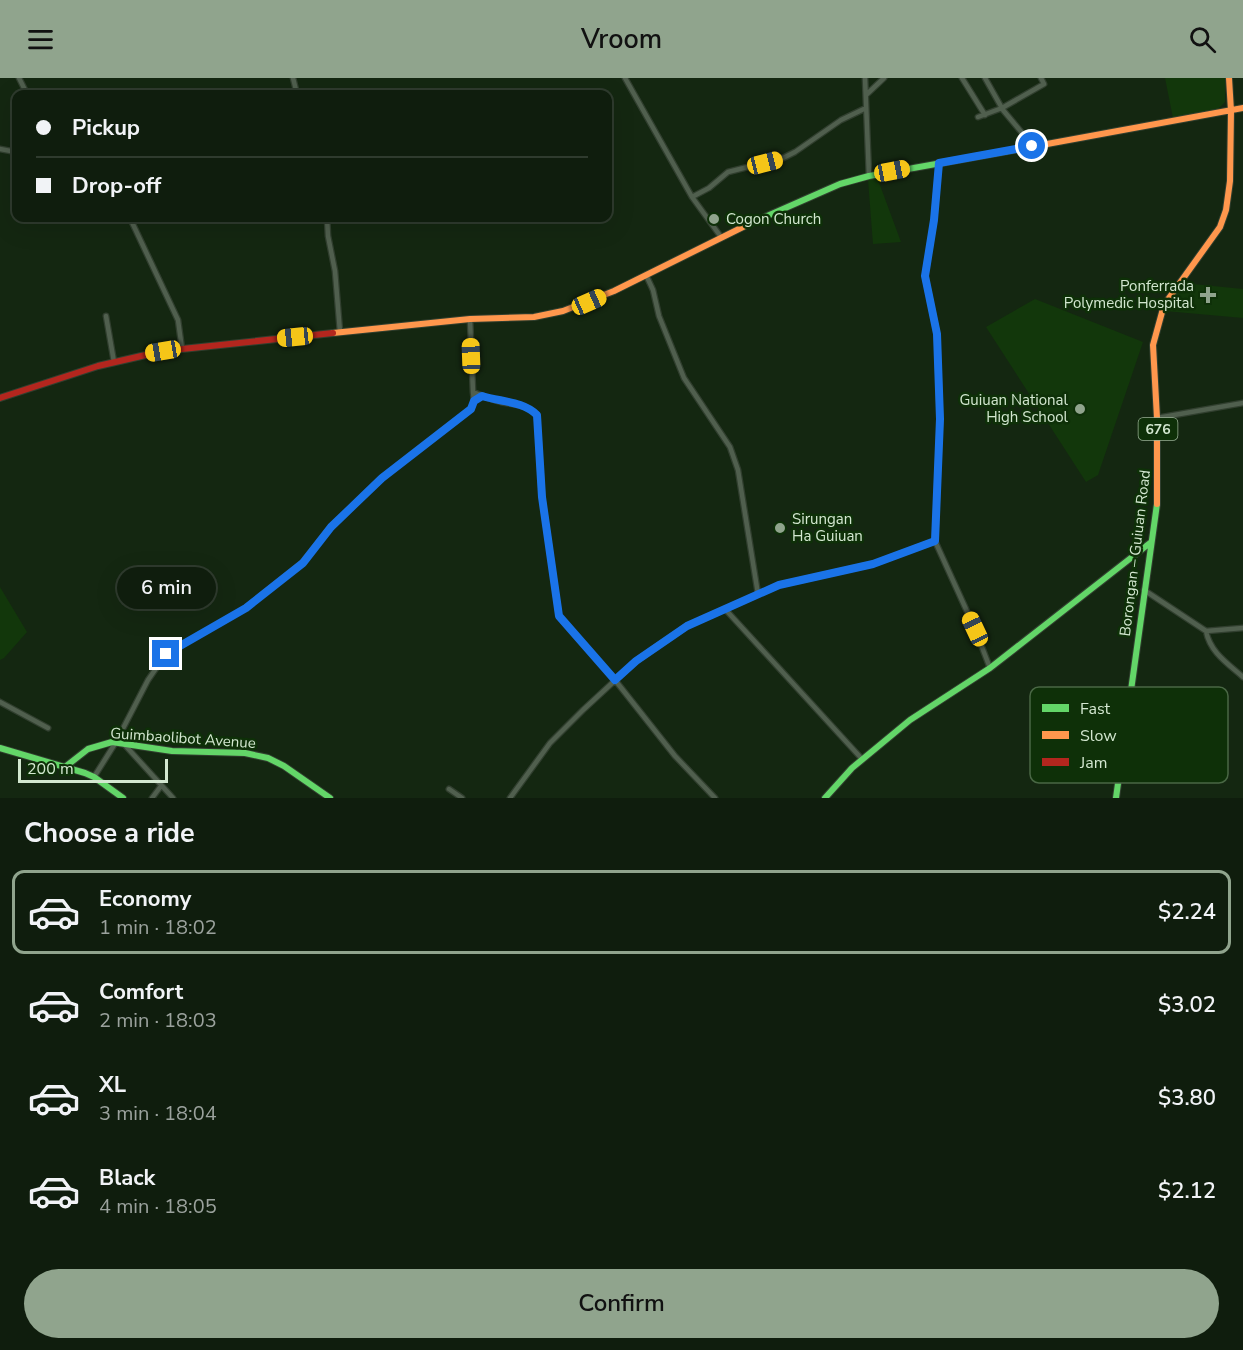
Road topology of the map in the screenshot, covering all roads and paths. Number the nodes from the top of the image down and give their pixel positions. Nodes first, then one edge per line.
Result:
1 (625, 78) edge
2 (865, 78) edge
3 (884, 78) edge
4 (962, 78) edge
5 (985, 78) edge
6 (1041, 78) edge
7 (1229, 78) edge
8 (866, 95) junction
9 (866, 108) junction
10 (1002, 108) junction
11 (1243, 108) edge
12 (1231, 111) junction
13 (985, 115) junction
14 (978, 117) dead end
15 (1032, 146) junction
16 (939, 163) junction
17 (869, 176) junction
18 (692, 197) junction
19 (132, 222) edge
20 (327, 222) edge
21 (721, 237) junction
22 (646, 275) junction
23 (106, 316) dead end
24 (470, 319) junction
25 (340, 332) junction
26 (182, 349) junction
27 (114, 362) junction
28 (473, 392) junction
29 (482, 396) junction
30 (0, 398) edge
31 (474, 401) junction
32 (1243, 403) edge
33 (1157, 418) junction
34 (935, 541) junction
35 (1150, 543) junction
36 (1144, 590) junction
37 (758, 594) junction
38 (725, 609) junction
39 (1243, 628) edge
40 (1206, 631) junction
41 (990, 668) junction
42 (1243, 677) edge
43 (615, 680) junction
44 (1131, 687) edge
45 (0, 702) edge
46 (48, 728) dead end
47 (119, 742) junction
48 (0, 748) edge
49 (862, 759) junction
50 (65, 767) junction
51 (94, 777) junction
52 (1118, 783) edge
53 (161, 786) junction
54 (449, 789) dead end
55 (123, 798) edge
56 (152, 798) edge
57 (173, 798) edge
58 (330, 798) edge
59 (462, 798) edge
60 (510, 798) edge
61 (715, 798) edge
62 (825, 798) edge
63 (1116, 798) edge

1 - 18 street
2 - 8 street
3 - 8 street
4 - 13 street
5 - 10 street
6 - 10 street
7 - 12 street, Borongan – Guiuan Road / 676
8 - 9 street
9 - 17 street
9 - 18 street
10 - 13 street
10 - 15 street
11 - 12 street
12 - 15 street
12 - 33 street, Borongan – Guiuan Road / 676
13 - 14 street
15 - 16 street
16 - 17 street
16 - 34 street
17 - 21 street
18 - 21 street
19 - 26 street
20 - 25 street
21 - 22 street
22 - 24 street
22 - 37 street
23 - 27 street
24 - 25 street
24 - 28 street
25 - 26 street
26 - 27 street
27 - 30 street
28 - 29 street
28 - 31 street
29 - 31 street
29 - 43 street
31 - 47 street
32 - 33 street
33 - 35 street, Borongan – Guiuan Road / 676
34 - 37 street
34 - 41 street
35 - 36 street, Borongan – Guiuan Road / 676
35 - 41 street
36 - 40 street
36 - 44 street, Borongan – Guiuan Road / 676
37 - 38 street
38 - 43 street
38 - 49 street
39 - 40 street
40 - 42 street
41 - 49 street
43 - 60 street
43 - 61 street
45 - 46 street
47 - 50 street, Guimbaolibot Avenue
47 - 51 street
47 - 53 street
47 - 58 street, Guimbaolibot Avenue
48 - 50 street
49 - 62 street
50 - 51 street
51 - 55 street
52 - 63 street, Borongan – Guiuan Road / 676
53 - 56 street
53 - 57 street
54 - 59 street

